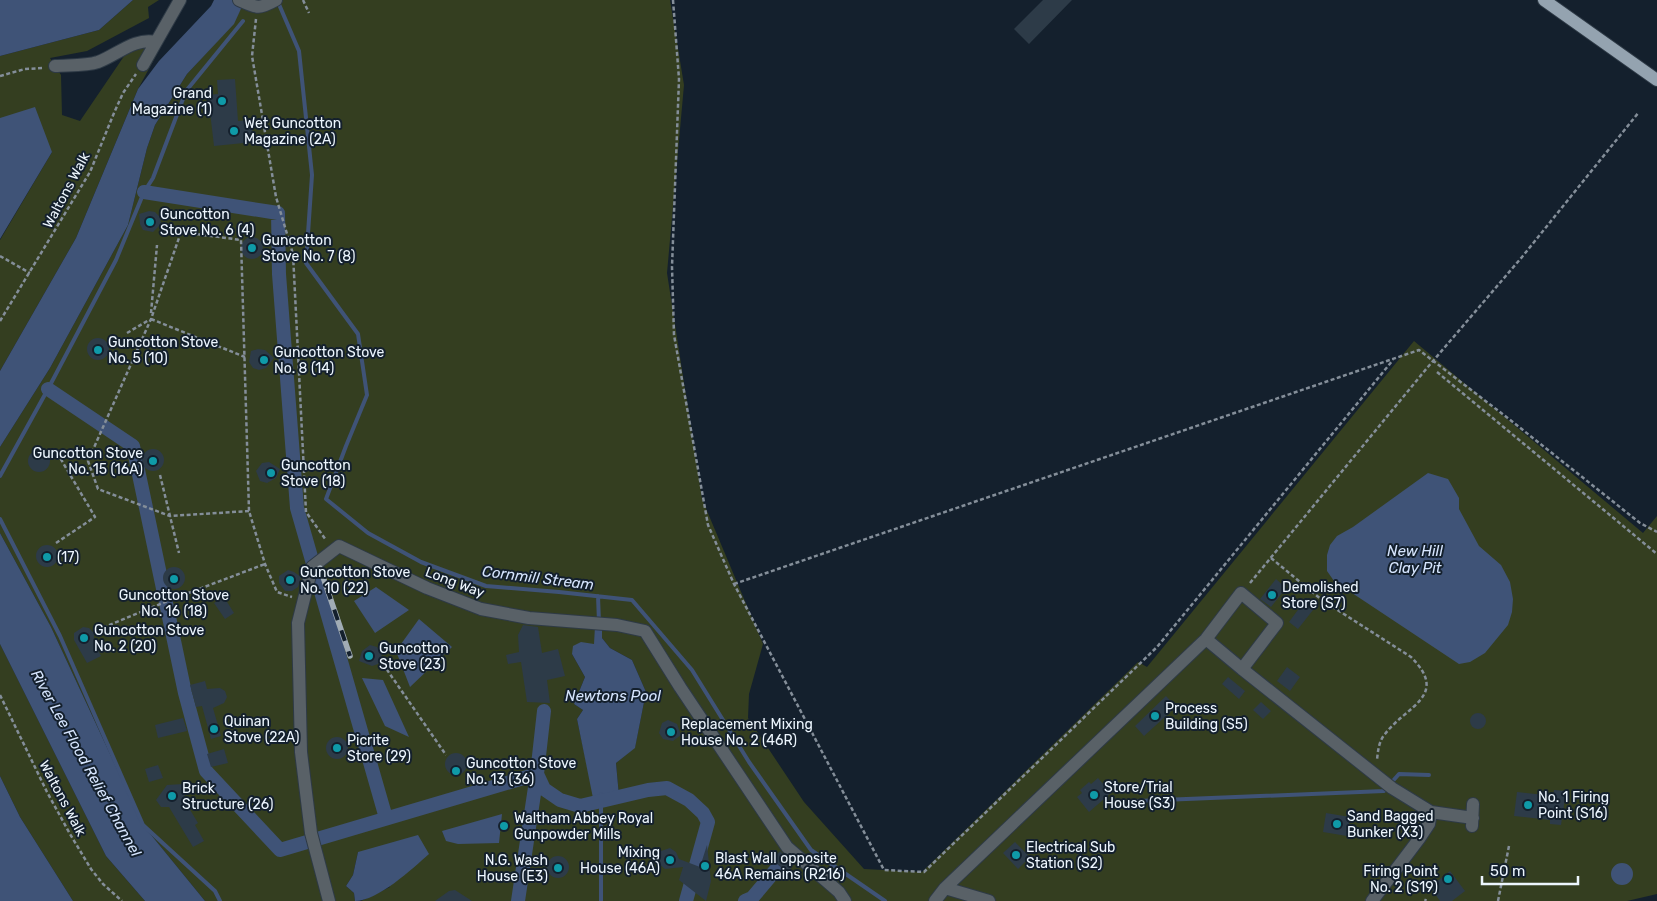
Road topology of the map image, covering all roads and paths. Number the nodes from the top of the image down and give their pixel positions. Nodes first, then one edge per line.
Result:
1 (180, 0) edge
2 (303, 0) edge
3 (673, 0) edge
4 (1544, 0) edge
5 (242, 1) edge
6 (271, 3) edge
7 (309, 13) dead end
8 (256, 18) dead end
9 (156, 42) junction
10 (143, 65) joint
11 (55, 66) joint
12 (0, 76) edge
13 (1657, 80) edge
14 (1639, 112) dead end
15 (158, 245) dead end
16 (0, 256) edge
17 (30, 273) junction
18 (151, 319) junction
19 (0, 322) edge
20 (127, 334) dead end
21 (245, 357) junction
22 (1393, 360) junction
23 (1434, 361) junction
24 (1437, 372) dead end
25 (59, 456) dead end
26 (160, 475) dead end
27 (249, 511) junction
28 (170, 516) junction
29 (1657, 532) edge
30 (56, 543) dead end
31 (333, 550) junction
32 (179, 553) dead end
33 (1657, 554) edge
34 (1271, 558) junction
35 (265, 564) junction
36 (734, 584) junction
37 (1241, 594) junction
38 (302, 601) junction
39 (97, 630) dead end
40 (1206, 639) junction
41 (383, 664) dead end
42 (1242, 669) junction
43 (0, 695) edge
44 (446, 755) dead end
45 (1378, 767) dead end
46 (1473, 804) dead end
47 (1431, 812) junction
48 (1510, 846) dead end
49 (945, 888) junction
50 (122, 901) edge
51 (329, 901) edge
52 (845, 901) edge
53 (935, 901) edge
54 (989, 901) edge
55 (1372, 901) edge
56 (1498, 901) edge

1 - 9 lane
2 - 7 path
3 - 36 path
4 - 13 main road
5 - 6 lane
8 - 31 path
9 - 10 lane
9 - 11 lane
10 - 17 path, Waltons Walk
11 - 12 path
14 - 23 path
15 - 18 path
16 - 17 path
17 - 19 path, Waltons Walk
18 - 20 path
18 - 21 path
18 - 21 path
18 - 28 path
21 - 27 path
22 - 23 path
22 - 36 path
22 - 36 path
23 - 29 path
23 - 34 path
24 - 33 path
25 - 30 path
26 - 28 path
27 - 28 path
27 - 35 path
28 - 32 path
31 - 38 lane
31 - 52 lane, Long Way
34 - 37 path
34 - 45 path
35 - 38 path
35 - 39 path
37 - 40 lane
37 - 42 lane
38 - 51 lane
40 - 42 lane
40 - 49 lane
41 - 44 path
42 - 47 lane
43 - 50 path, Waltons Walk
46 - 47 lane
47 - 55 lane
48 - 56 path
49 - 53 lane
49 - 54 lane

